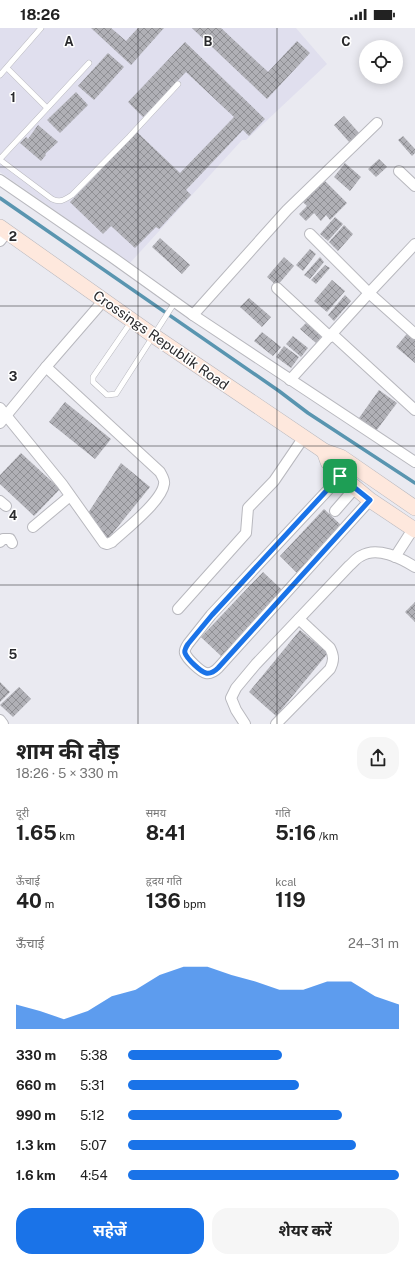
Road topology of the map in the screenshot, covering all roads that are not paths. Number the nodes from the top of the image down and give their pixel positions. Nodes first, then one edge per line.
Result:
1 (41, 28) edge
2 (89, 63) dead end
3 (7, 68) junction
4 (0, 75) edge
5 (178, 84) dead end
6 (47, 108) junction
7 (377, 123) dead end
8 (0, 159) edge
9 (399, 171) dead end
10 (0, 180) edge
11 (415, 186) edge
12 (2, 233) edge
13 (310, 234) dead end
14 (414, 246) edge
15 (277, 288) dead end
16 (369, 293) junction
17 (104, 300) junction
18 (175, 302) junction
19 (193, 315) junction
20 (132, 321) junction
21 (158, 330) junction
22 (415, 334) edge
23 (331, 335) junction
24 (46, 367) junction
25 (290, 380) junction
26 (415, 410) edge
27 (2, 415) edge
28 (304, 437) junction
29 (324, 451) junction
30 (414, 460) edge
31 (340, 476) junction
32 (355, 488) junction
33 (70, 496) junction
34 (370, 500) junction
35 (415, 508) edge
36 (335, 511) dead end
37 (33, 527) dead end
38 (414, 529) edge
39 (0, 542) edge
40 (12, 543) dead end
41 (396, 557) junction
42 (415, 566) edge
43 (178, 609) dead end
44 (299, 619) junction
45 (0, 720) edge
46 (3, 724) edge
47 (245, 724) edge
48 (276, 724) edge

1 - 3 lane
2 - 6 lane
3 - 4 lane
3 - 6 lane
5 - 8 lane
6 - 8 lane
7 - 19 street
9 - 11 street
10 - 18 street
12 - 17 street, Crossings Republik Road
13 - 16 street
14 - 16 street
15 - 23 street
16 - 22 street
16 - 23 street
17 - 20 street, Crossings Republik Road
17 - 24 street
18 - 19 street
18 - 21 lane
19 - 25 street
20 - 21 street, Crossings Republik Road
20 - 21 lane
21 - 28 street, Crossings Republik Road
23 - 25 street
23 - 26 street
24 - 27 street
24 - 33 street
25 - 30 street
27 - 33 street
28 - 29 street, Crossings Republik Road
28 - 43 street
29 - 31 street, Crossings Republik Road
29 - 35 street, Crossings Republik Road
31 - 32 street, Crossings Republik Road
31 - 34 street
32 - 34 street, Crossings Republik Road
32 - 36 street
33 - 37 street
34 - 38 street, Crossings Republik Road
38 - 41 street
39 - 40 street
41 - 42 street
41 - 44 street
44 - 47 street
44 - 48 street
45 - 46 street

